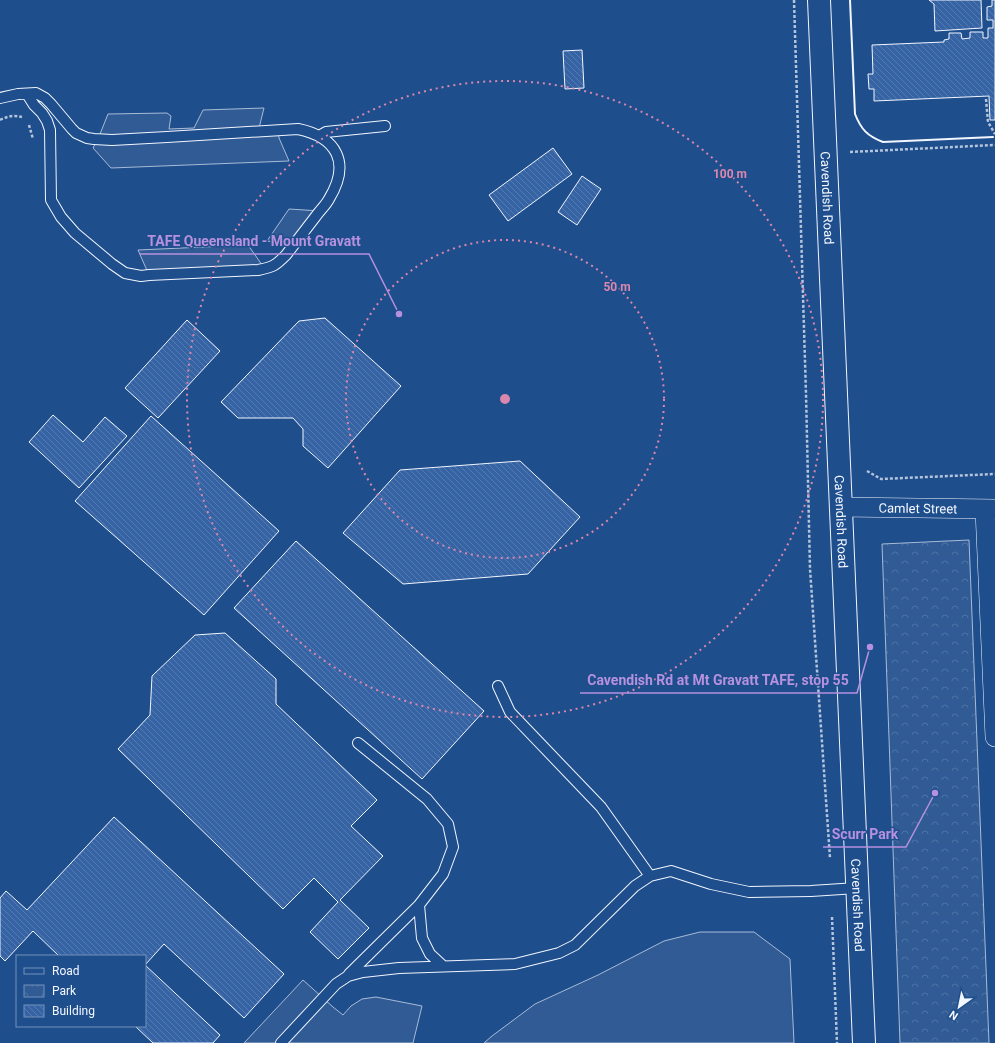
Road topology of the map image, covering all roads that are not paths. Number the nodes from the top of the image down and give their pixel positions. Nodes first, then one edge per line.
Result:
1 (819, 0) edge
2 (27, 94) junction
3 (0, 98) edge
4 (385, 126) dead end
5 (319, 136) junction
6 (841, 507) junction
7 (990, 509) edge
8 (498, 686) dead end
9 (995, 736) edge
10 (358, 743) dead end
11 (650, 876) junction
12 (857, 888) junction
13 (419, 906) junction
14 (443, 966) junction
15 (348, 976) junction
16 (281, 1043) edge
17 (864, 1043) edge

1 - 6 main road, Cavendish Road
2 - 3 lane
2 - 5 lane
2 - 5 lane
4 - 5 lane
6 - 7 street, Camlet Street
6 - 12 main road, Cavendish Road
7 - 9 street
8 - 11 lane
10 - 13 lane
11 - 12 lane
11 - 14 lane
12 - 17 main road, Cavendish Road
13 - 14 lane
13 - 15 lane
14 - 15 lane
15 - 16 lane

